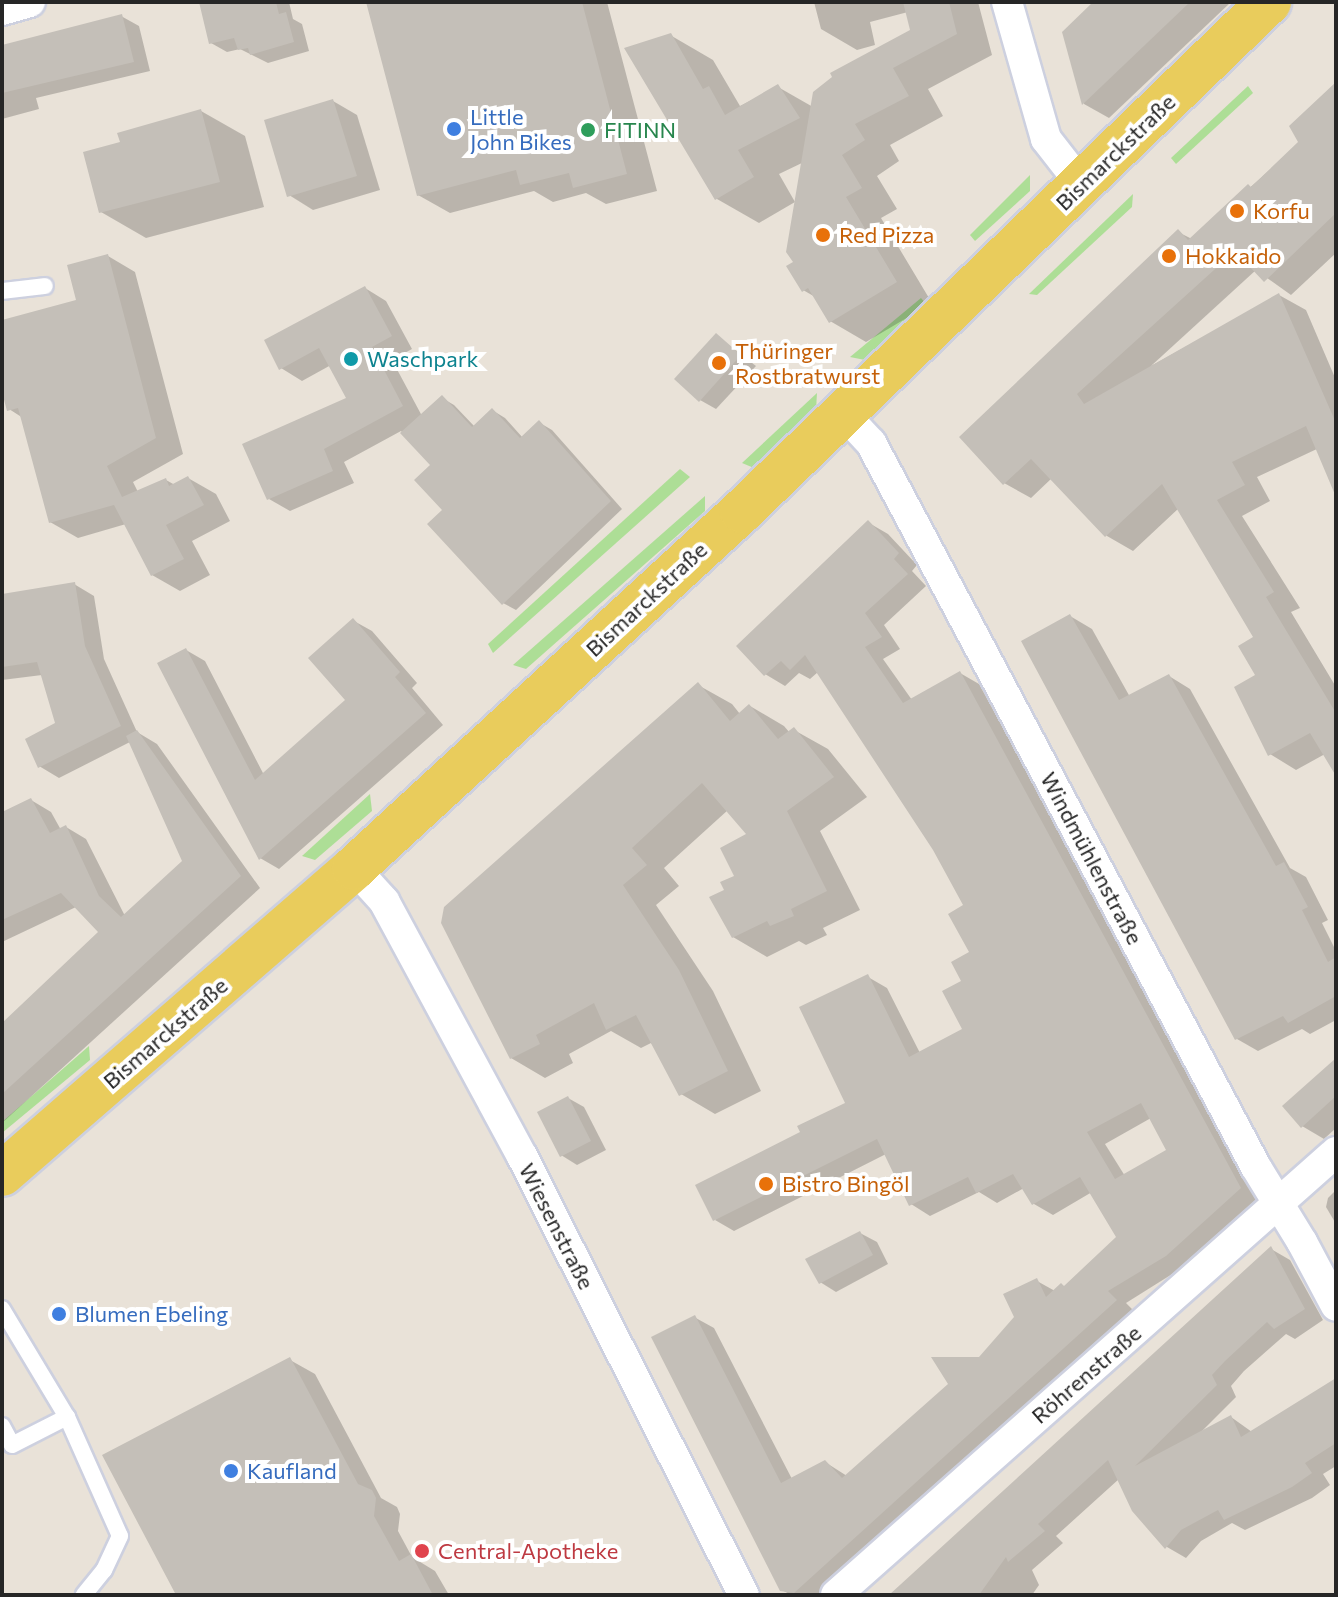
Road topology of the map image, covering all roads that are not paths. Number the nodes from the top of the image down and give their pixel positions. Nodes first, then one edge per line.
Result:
1 (30, 2) edge
2 (1007, 2) edge
3 (1269, 2) edge
4 (2, 10) edge
5 (1082, 185) junction
6 (45, 286) dead end
7 (2, 291) edge
8 (843, 413) junction
9 (354, 868) junction
10 (1336, 1152) edge
11 (2, 1174) edge
12 (1279, 1203) junction
13 (1336, 1306) edge
14 (2, 1309) edge
15 (67, 1417) junction
16 (2, 1426) edge
17 (84, 1595) edge
18 (744, 1595) edge
19 (836, 1595) edge

1 - 4 street
2 - 5 street
3 - 5 main road, Bismarckstraße
5 - 8 main road, Bismarckstraße
6 - 7 lane
8 - 9 main road, Bismarckstraße
8 - 12 street, Windmühlenstraße
9 - 11 main road, Bismarckstraße
9 - 18 street, Wiesenstraße
10 - 12 street, Röhrenstraße
12 - 13 street, Windmühlenstraße
12 - 19 street, Röhrenstraße
14 - 15 lane
15 - 16 lane
15 - 17 lane

